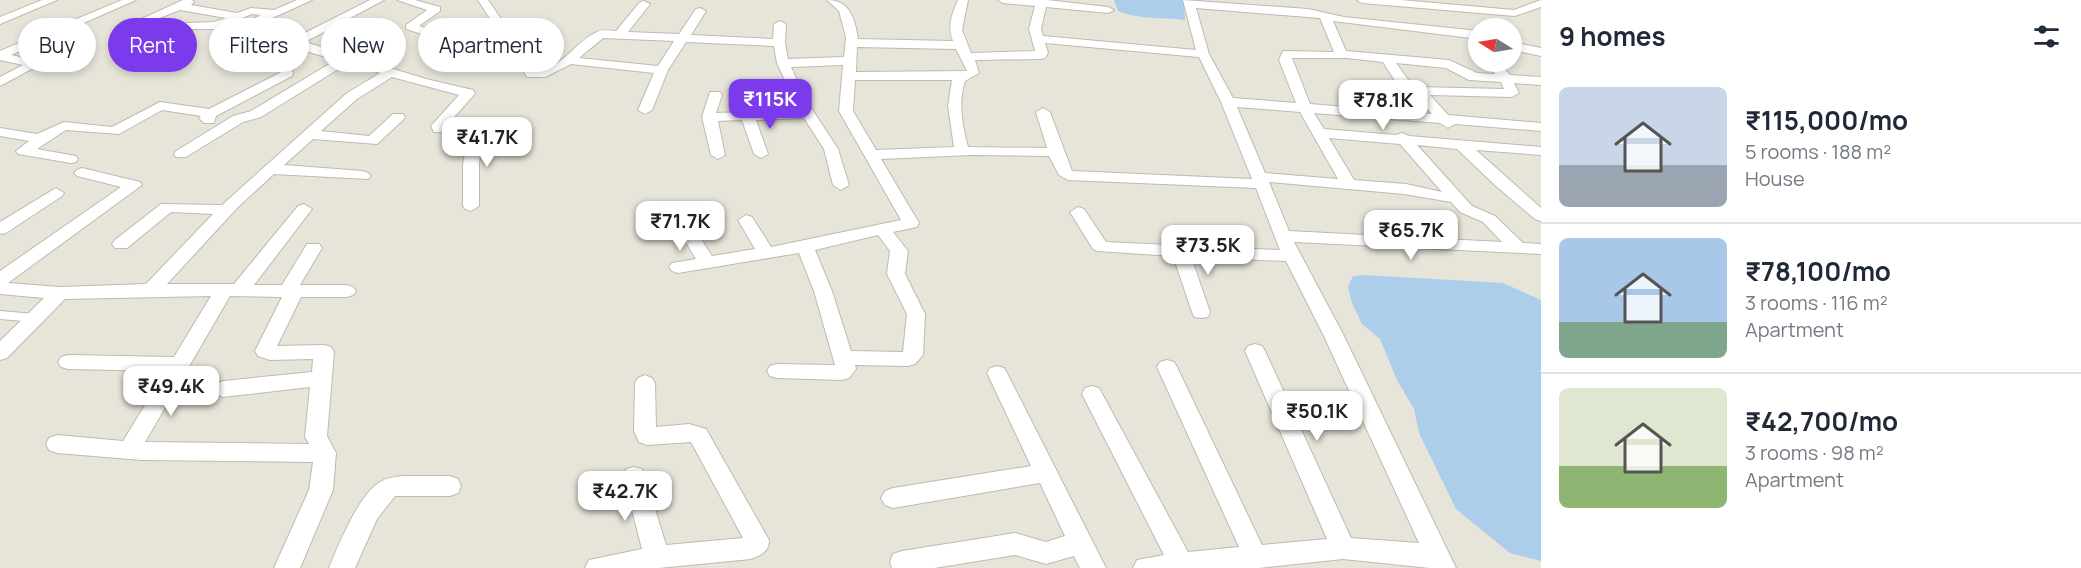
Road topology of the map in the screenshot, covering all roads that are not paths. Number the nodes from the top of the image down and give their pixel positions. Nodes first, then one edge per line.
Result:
1 (52, 0) edge
2 (131, 0) edge
3 (192, 0) edge
4 (280, 0) edge
5 (379, 0) edge
6 (402, 0) edge
7 (483, 0) edge
8 (832, 0) edge
9 (963, 0) edge
10 (1003, 0) edge
11 (1362, 0) edge
12 (1529, 0) edge
13 (225, 2) dead end
14 (302, 2) edge
15 (1042, 2) edge
16 (1188, 2) edge
17 (1409, 3) edge
18 (1541, 3) edge
19 (644, 4) dead end
20 (178, 6) junction
21 (1443, 8) junction
22 (254, 10) junction
23 (1108, 10) dead end
24 (700, 11) dead end
25 (275, 13) junction
26 (236, 16) junction
27 (1326, 16) junction
28 (150, 18) edge
29 (264, 18) edge
30 (423, 18) edge
31 (0, 21) edge
32 (418, 21) edge
33 (780, 24) dead end
34 (197, 25) edge
35 (418, 29) edge
36 (1459, 33) junction
37 (620, 34) junction
38 (1468, 34) edge
39 (309, 36) edge
40 (683, 37) junction
41 (1402, 38) junction
42 (1036, 39) junction
43 (779, 43) junction
44 (852, 43) junction
45 (958, 45) junction
46 (1522, 48) edge
47 (1541, 52) edge
48 (1203, 54) junction
49 (1341, 54) junction
50 (1, 56) edge
51 (966, 57) junction
52 (1387, 58) junction
53 (567, 60) junction
54 (1414, 61) junction
55 (783, 63) junction
56 (848, 68) junction
57 (662, 70) junction
58 (325, 72) edge
59 (391, 72) joint
60 (1500, 72) edge
61 (287, 73) dead end
62 (964, 76) junction
63 (1506, 79) junction
64 (1541, 81) edge
65 (0, 82) edge
66 (1414, 91) junction
67 (715, 95) dead end
68 (1227, 102) junction
69 (1305, 109) junction
70 (645, 110) dead end
71 (1043, 112) dead end
72 (211, 114) junction
73 (808, 114) junction
74 (1384, 115) junction
75 (748, 116) junction
76 (398, 117) dead end
77 (709, 117) junction
78 (1445, 120) junction
79 (228, 125) junction
80 (1541, 127) edge
81 (477, 129) junction
82 (500, 129) dead end
83 (0, 132) edge
84 (1320, 133) junction
85 (310, 134) junction
86 (40, 138) junction
87 (1406, 140) junction
88 (1464, 145) junction
89 (962, 151) junction
90 (1541, 151) edge
91 (1056, 153) junction
92 (181, 154) dead end
93 (718, 154) dead end
94 (761, 154) dead end
95 (872, 155) junction
96 (71, 159) dead end
97 (271, 169) junction
98 (82, 173) dead end
99 (363, 176) dead end
100 (1259, 181) junction
101 (1349, 184) junction
102 (841, 185) dead end
103 (56, 193) dead end
104 (1455, 198) junction
105 (471, 206) dead end
106 (304, 209) dead end
107 (226, 210) junction
108 (1078, 212) dead end
109 (1541, 216) edge
110 (746, 220) dead end
111 (682, 223) dead end
112 (0, 229) edge
113 (884, 230) junction
114 (1282, 236) junction
115 (121, 244) dead end
116 (805, 247) junction
117 (313, 248) dead end
118 (1519, 249) junction
119 (1541, 249) edge
120 (1180, 251) junction
121 (766, 253) junction
122 (1292, 256) junction
123 (707, 262) junction
124 (678, 267) dead end
125 (0, 280) edge
126 (0, 288) edge
127 (151, 290) junction
128 (231, 291) junction
129 (347, 291) dead end
130 (291, 292) junction
131 (60, 293) junction
132 (1201, 312) dead end
133 (0, 315) edge
134 (35, 318) junction
135 (1255, 351) dead end
136 (0, 353) edge
137 (843, 358) junction
138 (68, 362) dead end
139 (180, 364) junction
140 (1167, 367) dead end
141 (777, 371) dead end
142 (997, 373) dead end
143 (322, 378) junction
144 (645, 383) dead end
145 (223, 389) dead end
146 (1092, 394) dead end
147 (57, 444) dead end
148 (129, 450) junction
149 (326, 453) junction
150 (1046, 474) junction
151 (634, 476) dead end
152 (450, 486) dead end
153 (893, 498) dead end
154 (1080, 543) junction
155 (1343, 548) junction
156 (657, 558) junction
157 (1256, 558) junction
158 (902, 562) dead end
159 (1440, 562) edge
160 (1182, 565) junction
161 (287, 568) edge
162 (342, 568) edge
163 (598, 568) edge
164 (1094, 568) edge
165 (1146, 568) edge

1 - 31 street
2 - 50 street
3 - 20 street
4 - 14 street
5 - 39 street
6 - 30 street
7 - 53 street
8 - 44 street
9 - 45 street
10 - 15 street
11 - 17 street
12 - 18 street
13 - 22 street
14 - 25 street
15 - 23 street
15 - 42 street
16 - 27 street
16 - 48 street
17 - 21 street
18 - 21 street
19 - 37 street
20 - 26 street
20 - 28 street
21 - 36 street
22 - 25 street
22 - 26 street
24 - 40 street
25 - 29 street
26 - 34 street
27 - 41 street
27 - 49 street
32 - 35 street
33 - 43 street
36 - 38 street
36 - 41 street
37 - 40 street
37 - 53 street
40 - 43 street
40 - 57 street
41 - 54 street
42 - 48 street
42 - 51 street
43 - 55 street
44 - 45 street
44 - 56 street
45 - 51 street
46 - 47 street
48 - 68 street
49 - 52 street
49 - 69 street
50 - 65 street
51 - 62 street
52 - 54 street
52 - 66 street
53 - 57 street
54 - 63 street
55 - 56 street
55 - 73 street
56 - 62 street
56 - 95 street
57 - 70 street
58 - 79 street
59 - 81 street
59 - 85 street
60 - 63 street
61 - 72 street
62 - 89 street
63 - 64 street
63 - 66 street
66 - 78 street
67 - 77 street
68 - 69 street
68 - 100 street
69 - 74 street
69 - 84 street
71 - 91 street
72 - 79 street
72 - 86 street
73 - 75 street
73 - 102 street
74 - 78 street
74 - 87 street
75 - 77 street
75 - 94 street
76 - 85 street
77 - 93 street
78 - 80 street
78 - 88 street
79 - 92 street
81 - 82 street
81 - 105 street
83 - 86 street
84 - 87 street
84 - 101 street
85 - 97 street
86 - 96 street
87 - 88 street
87 - 104 street
88 - 90 street
88 - 109 street
89 - 91 street
89 - 95 street
91 - 100 street
95 - 113 street
97 - 99 street
97 - 107 street
98 - 125 street
100 - 101 street
100 - 114 street
101 - 104 street
103 - 112 street
104 - 118 street
106 - 128 street
107 - 115 street
107 - 127 street
108 - 120 street
110 - 121 street
111 - 123 street
113 - 116 street
113 - 137 street
114 - 118 street
114 - 122 street
116 - 121 street
116 - 137 street
117 - 130 street
118 - 119 street
120 - 122 street
120 - 132 street
121 - 123 street
122 - 159 street
123 - 124 street
126 - 131 street
127 - 128 street
127 - 131 street
128 - 130 street
128 - 139 street
129 - 130 street
130 - 143 street
131 - 134 street
133 - 134 lane
134 - 136 street
135 - 155 street
137 - 141 street
138 - 139 street
139 - 148 street
140 - 157 street
142 - 150 street
143 - 145 street
143 - 149 street
144 - 156 street
146 - 160 street
147 - 148 street
148 - 149 street
149 - 161 street
150 - 153 street
150 - 154 street
151 - 156 street
152 - 162 street
154 - 158 street
154 - 164 street
155 - 157 street
155 - 159 street
156 - 163 street
157 - 160 street
160 - 165 street

